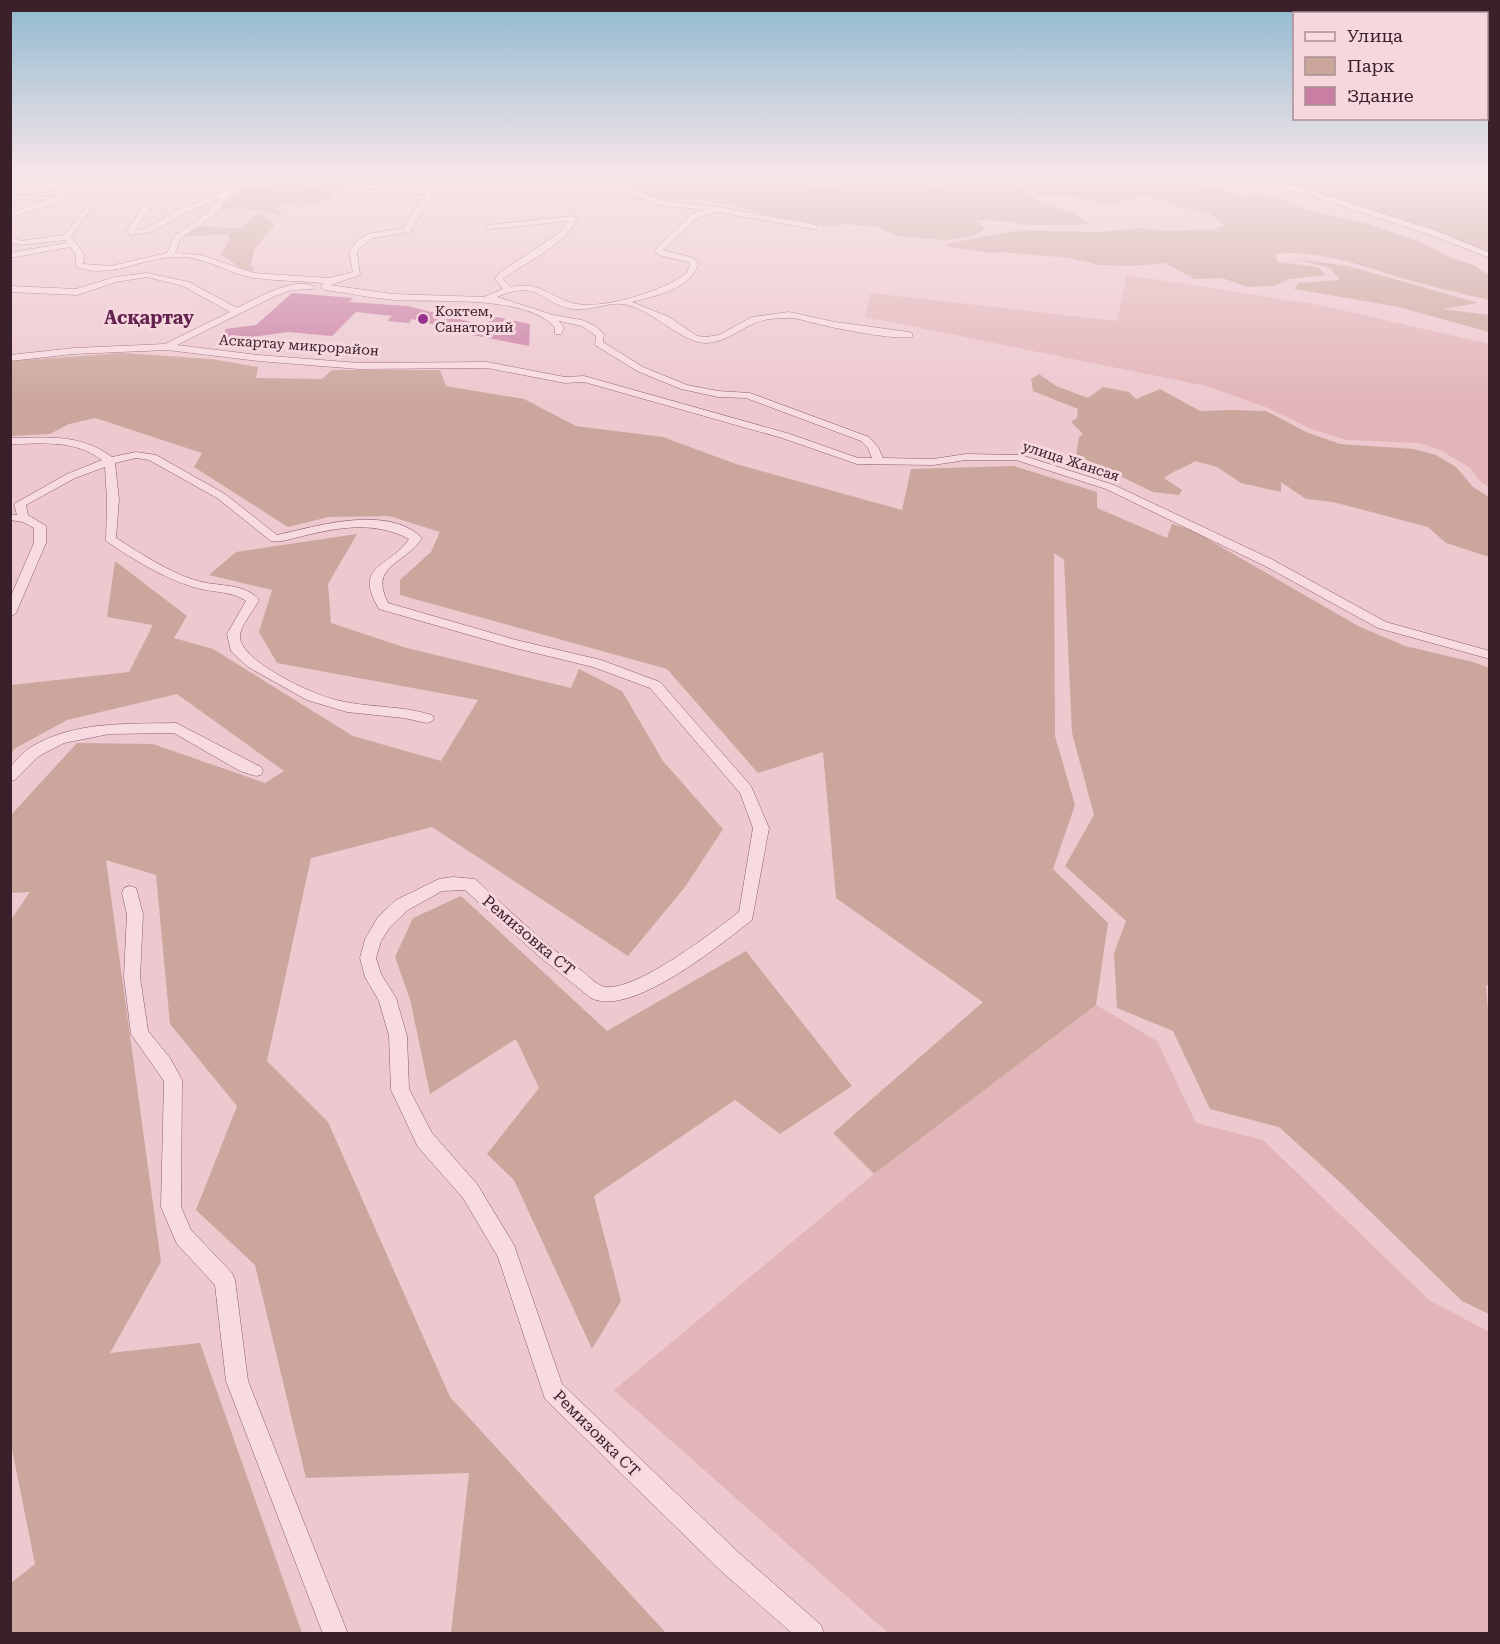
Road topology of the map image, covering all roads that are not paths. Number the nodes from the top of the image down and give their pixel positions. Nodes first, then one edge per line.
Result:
1 (77, 250) edge
2 (172, 250) edge
3 (354, 250) edge
4 (540, 250) edge
5 (659, 250) edge
6 (1475, 250) edge
7 (170, 255) junction
8 (1490, 256) edge
9 (327, 284) junction
10 (10, 289) edge
11 (508, 289) junction
12 (488, 298) junction
13 (625, 302) junction
14 (236, 311) junction
15 (552, 318) junction
16 (558, 332) dead end
17 (909, 335) dead end
18 (167, 347) junction
19 (10, 358) edge
20 (584, 380) joint
21 (10, 441) edge
22 (110, 461) junction
23 (879, 461) junction
24 (17, 517) edge
25 (10, 613) edge
26 (1490, 656) edge
27 (427, 718) dead end
28 (256, 771) dead end
29 (10, 776) edge
30 (130, 893) dead end
31 (336, 1634) edge
32 (812, 1634) edge

1 - 7 street
2 - 7 street
3 - 9 street
4 - 11 street
5 - 13 street
6 - 8 street
7 - 9 street
9 - 12 street
9 - 14 street
10 - 14 street
11 - 12 street
11 - 13 street
12 - 15 street
13 - 17 street
14 - 18 street
15 - 16 street
15 - 23 street
18 - 19 street, Аскартау микрорайон
18 - 20 street, Аскартау микрорайон
20 - 23 street, улица Жансая
21 - 22 street
22 - 24 street
22 - 27 street
22 - 32 street, Ремизовка СТ
23 - 26 street, улица Жансая
24 - 25 street
28 - 29 street
30 - 31 street

